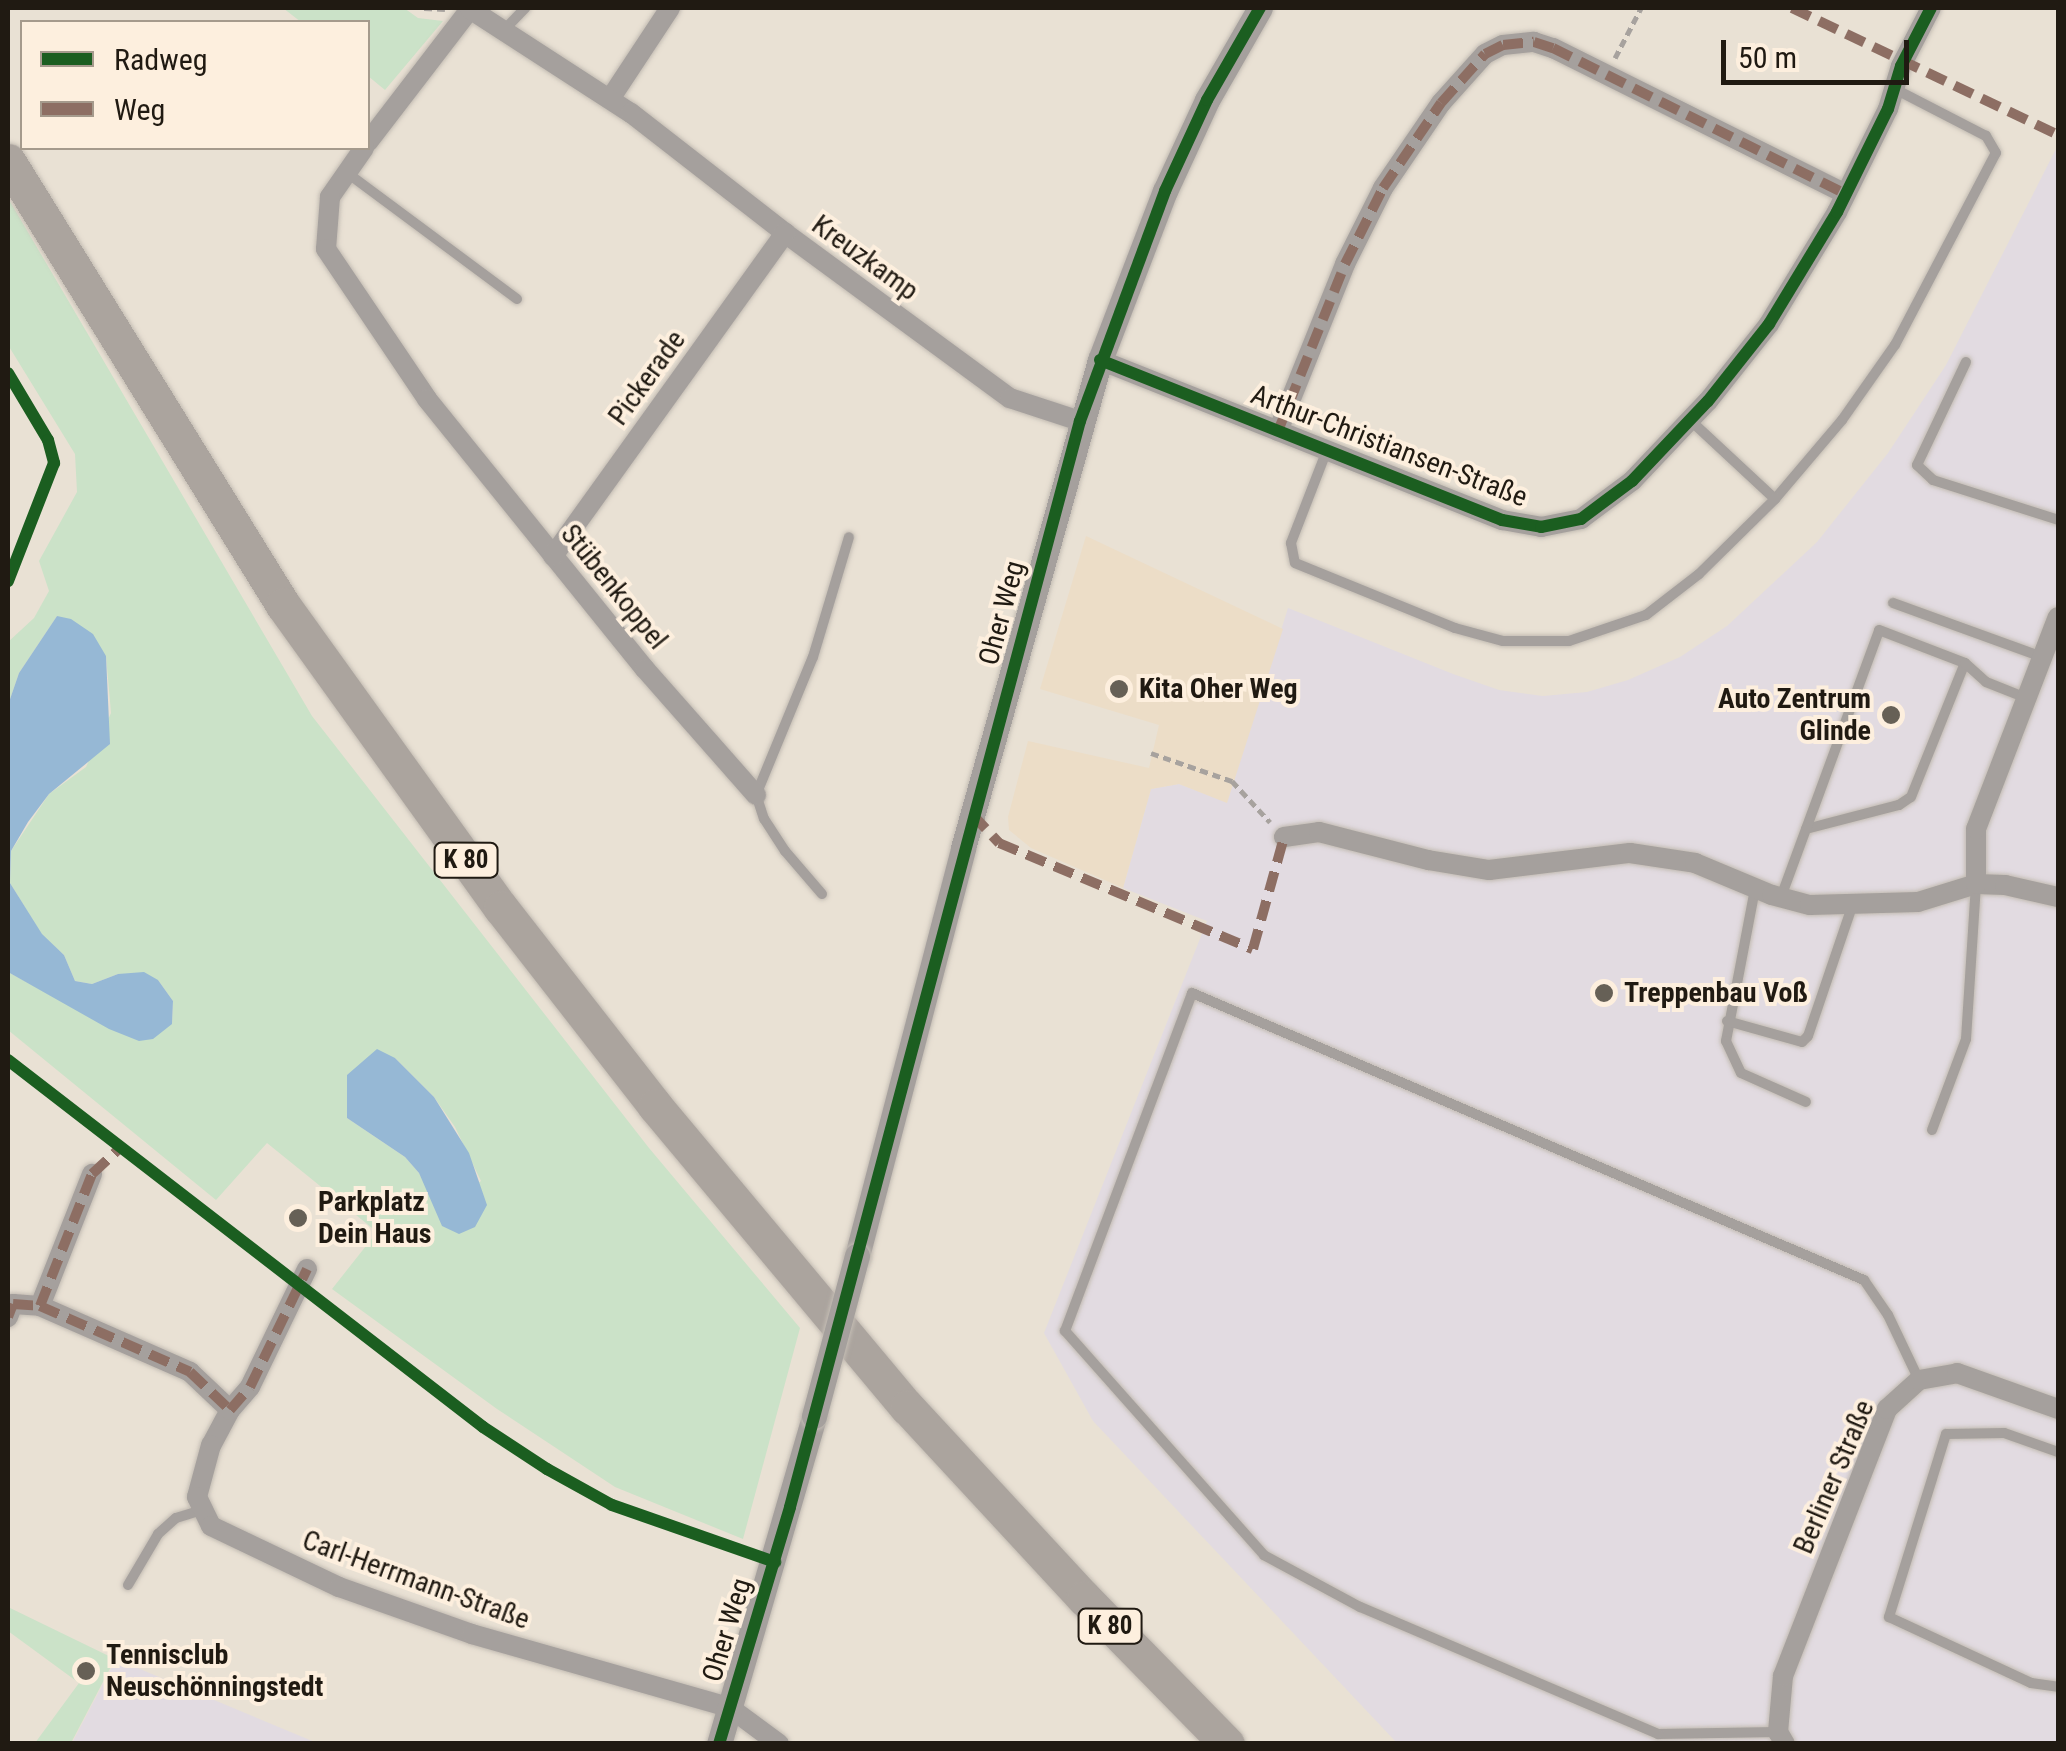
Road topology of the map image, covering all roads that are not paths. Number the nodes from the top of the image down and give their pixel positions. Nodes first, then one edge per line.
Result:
1 (525, 8) edge
2 (670, 8) edge
3 (1260, 8) edge
4 (1931, 8) edge
5 (503, 31) junction
6 (1894, 89) junction
7 (610, 99) junction
8 (631, 113) joint
9 (370, 140) edge
10 (362, 150) edge
11 (8, 161) edge
12 (346, 172) junction
13 (1846, 194) junction
14 (784, 233) junction
15 (517, 299) dead end
16 (1100, 360) junction
17 (1966, 362) dead end
18 (1690, 420) junction
19 (1080, 421) junction
20 (1278, 431) junction
21 (1328, 450) junction
22 (1775, 499) junction
23 (2058, 520) edge
24 (849, 537) dead end
25 (553, 556) junction
26 (1893, 603) dead end
27 (2058, 617) edge
28 (2042, 657) junction
29 (1965, 662) junction
30 (2026, 698) junction
31 (756, 795) junction
32 (1806, 829) junction
33 (1284, 837) road end
34 (1976, 884) junction
35 (1756, 888) junction
36 (822, 894) dead end
37 (1781, 897) junction
38 (2058, 897) edge
39 (1852, 907) junction
40 (1727, 1021) junction
41 (1806, 1102) dead end
42 (1932, 1130) dead end
43 (92, 1174) dead end
44 (307, 1269) dead end
45 (40, 1306) junction
46 (8, 1317) edge
47 (1920, 1380) junction
48 (230, 1410) junction
49 (2058, 1410) edge
50 (2058, 1452) edge
51 (203, 1510) junction
52 (128, 1585) dead end
53 (2058, 1687) edge
54 (729, 1707) junction
55 (1782, 1738) edge
56 (719, 1744) edge
57 (778, 1744) edge
58 (1226, 1744) edge

1 - 5 lane
2 - 7 street
3 - 16 street, Oher Weg
4 - 6 street, Arthur-Christiansen-Straße
5 - 7 street, Stübenkoppel
5 - 9 street, Stübenkoppel
6 - 13 street, Arthur-Christiansen-Straße
6 - 22 lane
7 - 8 street, Stübenkoppel
8 - 14 street, Kreuzkamp
10 - 12 street, Stübenkoppel
11 - 58 highway, K 80
12 - 15 lane
12 - 25 street, Stübenkoppel
13 - 18 street, Arthur-Christiansen-Straße
13 - 20 street
14 - 19 street, Kreuzkamp
14 - 25 street, Pickerade
16 - 19 street, Oher Weg
16 - 20 street, Arthur-Christiansen-Straße
17 - 23 lane
18 - 21 street, Arthur-Christiansen-Straße
18 - 22 lane
19 - 54 street, Oher Weg, bridge
20 - 21 street, Arthur-Christiansen-Straße
21 - 22 lane
24 - 31 lane
25 - 31 street, Stübenkoppel
26 - 28 lane
27 - 28 street
28 - 30 street
29 - 30 lane
29 - 32 lane
29 - 32 lane
30 - 34 street
31 - 36 lane
32 - 37 lane
33 - 35 street
34 - 38 street
34 - 39 street
34 - 42 lane
35 - 37 street
35 - 40 lane
37 - 39 street
39 - 40 lane
40 - 41 lane
43 - 45 street
44 - 48 street
45 - 46 street
45 - 48 street
47 - 49 street
47 - 55 street, Berliner Straße
47 - 55 lane
48 - 51 street
50 - 53 lane
51 - 52 lane
51 - 54 street, Carl-Herrmann-Straße
54 - 56 street, Oher Weg
54 - 57 street

